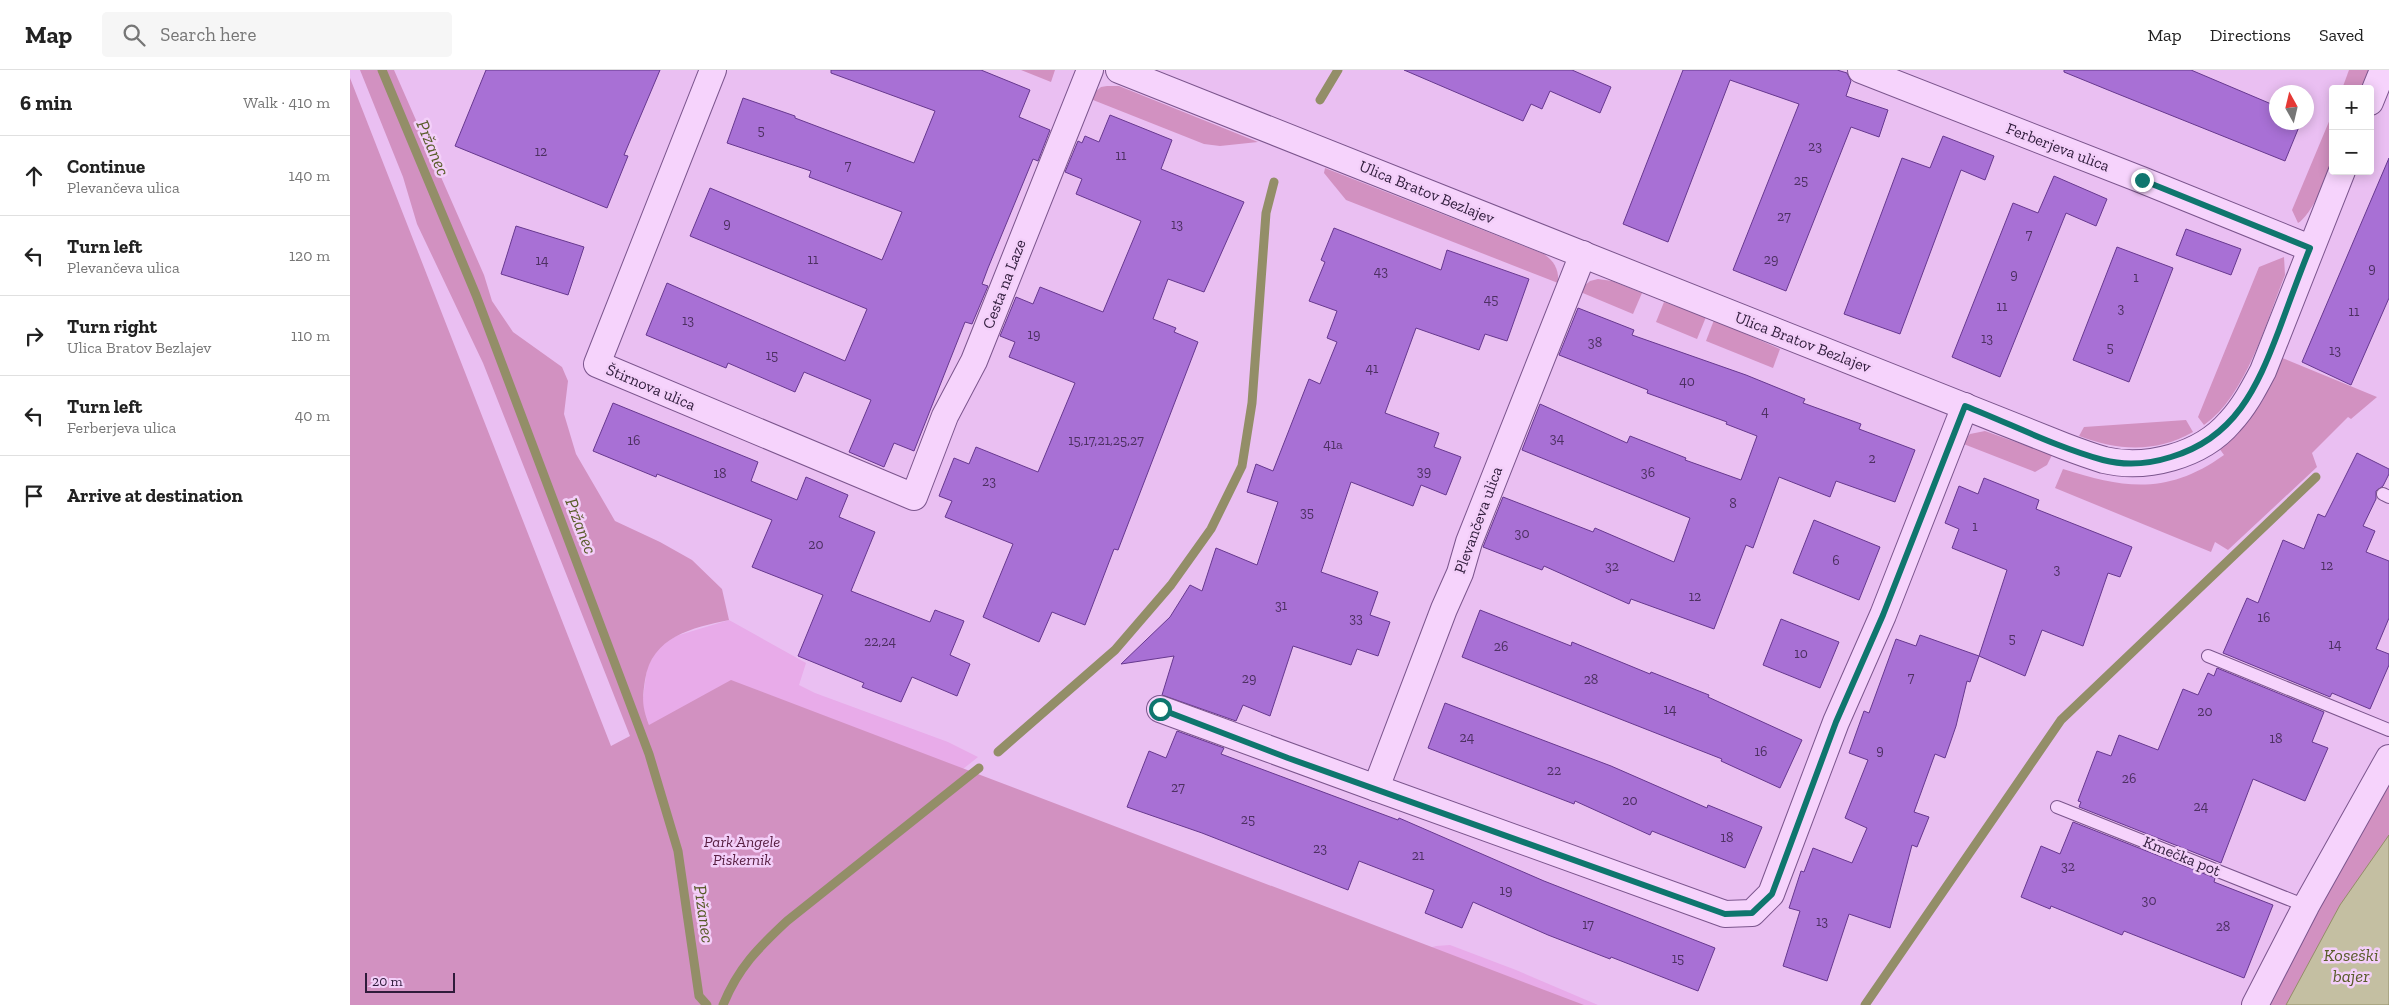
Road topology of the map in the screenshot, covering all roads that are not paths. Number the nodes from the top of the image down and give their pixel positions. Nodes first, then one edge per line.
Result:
1 (713, 70) edge
2 (1090, 70) edge
3 (1119, 70) edge
4 (1861, 70) edge
5 (2383, 70) edge
6 (2377, 98) edge
7 (2340, 175) edge
8 (2310, 248) junction
9 (1583, 254) junction
10 (1965, 406) junction
11 (914, 497) joint
12 (2208, 656) dead end
13 (1160, 709) dead end
14 (2389, 730) edge
15 (2389, 758) edge
16 (1376, 788) junction
17 (2057, 807) dead end
18 (2306, 906) junction
19 (2255, 1005) edge

1 - 11 street, Štirnova ulica
2 - 11 street, Cesta na Laze
3 - 9 street, Ulica Bratov Bezlajev
4 - 8 street, Ferberjeva ulica
5 - 6 street
7 - 8 street, Ulica Bratov Bezlajev
8 - 10 street, Ulica Bratov Bezlajev
9 - 10 street, Ulica Bratov Bezlajev
9 - 16 street, Plevančeva ulica
10 - 16 street
12 - 14 lane
13 - 16 street
15 - 18 street
17 - 18 lane, Kmečka pot
18 - 19 street

